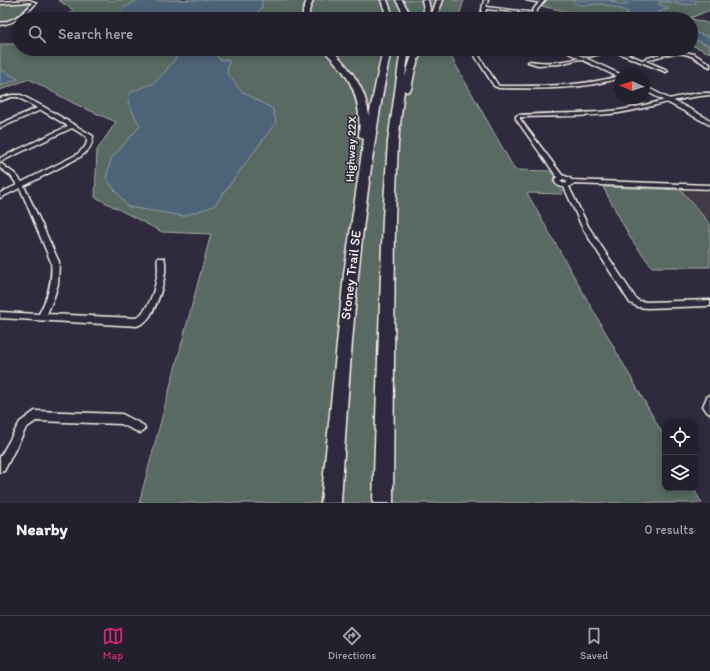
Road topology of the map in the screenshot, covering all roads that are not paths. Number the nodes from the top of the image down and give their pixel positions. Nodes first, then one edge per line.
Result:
1 (310, 0) edge
2 (384, 0) edge
3 (399, 0) edge
4 (425, 0) edge
5 (440, 0) edge
6 (486, 0) edge
7 (528, 0) edge
8 (542, 1) edge
9 (0, 3) edge
10 (484, 8) junction
11 (24, 12) edge
12 (306, 12) edge
13 (389, 12) edge
14 (406, 12) edge
15 (427, 12) edge
16 (436, 12) edge
17 (483, 12) edge
18 (523, 12) edge
19 (534, 12) edge
20 (12, 21) edge
21 (0, 24) edge
22 (333, 56) edge
23 (386, 56) edge
24 (404, 56) edge
25 (416, 56) edge
26 (477, 56) edge
27 (582, 56) edge
28 (583, 56) edge
29 (629, 56) edge
30 (656, 56) edge
31 (694, 56) edge
32 (578, 57) junction
33 (643, 61) junction
34 (710, 66) edge
35 (666, 71) dead end
36 (614, 73) edge
37 (614, 78) edge
38 (650, 90) edge
39 (4, 91) dead end
40 (710, 94) edge
41 (12, 96) junction
42 (671, 99) junction
43 (0, 100) edge
44 (42, 108) junction
45 (710, 120) edge
46 (710, 123) edge
47 (0, 126) edge
48 (72, 126) junction
49 (393, 142) junction
50 (0, 160) edge
51 (0, 165) edge
52 (568, 184) junction
53 (21, 185) junction
54 (710, 187) edge
55 (362, 190) junction
56 (0, 196) edge
57 (161, 260) dead end
58 (710, 303) edge
59 (0, 315) edge
60 (41, 316) junction
61 (710, 400) edge
62 (710, 409) edge
63 (140, 428) dead end
64 (0, 467) edge
65 (330, 503) edge
66 (383, 503) edge

1 - 12 highway
2 - 13 highway
3 - 14 highway
4 - 15 highway
5 - 16 highway
6 - 10 street
7 - 8 street
8 - 19 street
9 - 11 street
10 - 17 street
10 - 18 street
20 - 21 street
22 - 55 highway, Highway 22X
23 - 55 highway, Stoney Trail SE
24 - 49 highway
25 - 49 highway
26 - 37 street
27 - 32 street
28 - 32 street
29 - 33 street
30 - 33 street
31 - 34 street
32 - 32 street
32 - 36 street
33 - 35 street
38 - 42 street
39 - 41 street
40 - 42 street
41 - 43 street
41 - 44 street
42 - 45 street
42 - 46 street
42 - 52 street
44 - 47 street
44 - 48 street
48 - 50 street
48 - 53 street
49 - 66 highway
51 - 53 street
52 - 54 street
52 - 58 street
53 - 56 street
53 - 60 street
55 - 65 highway, Stoney Trail SE
57 - 60 street
59 - 60 street
61 - 62 street
63 - 64 street

